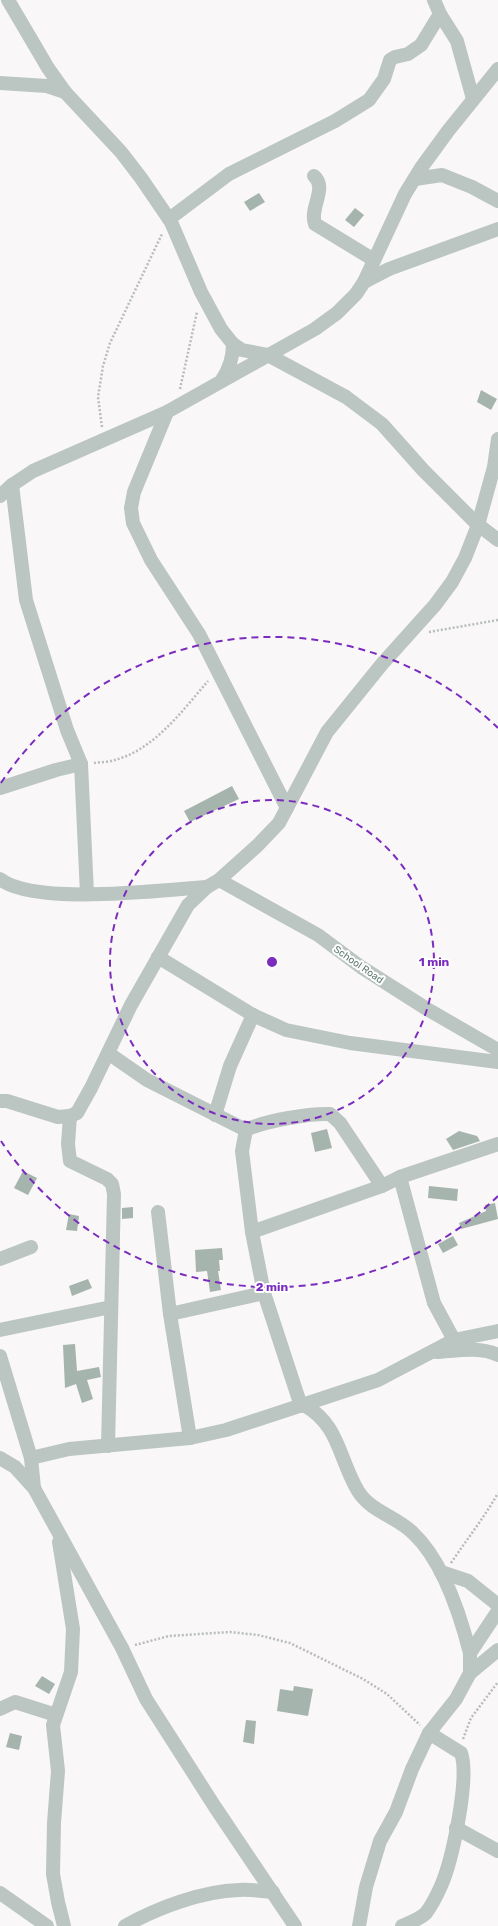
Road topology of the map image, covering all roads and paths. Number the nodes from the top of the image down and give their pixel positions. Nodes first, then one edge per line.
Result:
1 (8, 0) edge
2 (434, 0) edge
3 (440, 14) junction
4 (498, 69) edge
5 (0, 83) edge
6 (65, 92) junction
7 (473, 99) junction
8 (314, 176) dead end
9 (415, 179) junction
10 (498, 201) edge
11 (170, 221) junction
12 (498, 229) edge
13 (374, 260) junction
14 (364, 282) junction
15 (201, 292) junction
16 (233, 344) junction
17 (268, 355) junction
18 (222, 380) junction
19 (172, 409) junction
20 (498, 439) edge
21 (103, 440) junction
22 (12, 485) junction
23 (0, 496) edge
24 (478, 525) junction
25 (498, 540) edge
26 (498, 620) edge
27 (407, 636) junction
28 (218, 669) junction
29 (82, 764) junction
30 (0, 788) edge
31 (287, 808) junction
32 (219, 880) junction
33 (2, 885) edge
34 (206, 887) junction
35 (87, 894) junction
36 (158, 957) junction
37 (253, 1015) junction
38 (498, 1050) edge
39 (108, 1053) junction
40 (498, 1062) edge
41 (0, 1101) edge
42 (215, 1115) junction
43 (70, 1116) junction
44 (246, 1130) junction
45 (498, 1144) edge
46 (400, 1178) junction
47 (382, 1186) junction
48 (158, 1212) dead end
49 (252, 1232) junction
50 (31, 1247) dead end
51 (0, 1258) edge
52 (264, 1293) junction
53 (111, 1307) junction
54 (170, 1314) junction
55 (0, 1330) edge
56 (498, 1331) edge
57 (454, 1340) junction
58 (427, 1352) junction
59 (498, 1355) edge
60 (0, 1356) edge
61 (303, 1405) junction
62 (190, 1438) junction
63 (108, 1446) junction
64 (0, 1458) edge
65 (31, 1458) junction
66 (34, 1488) junction
67 (498, 1494) edge
68 (57, 1532) junction
69 (443, 1573) junction
70 (498, 1605) edge
71 (498, 1611) edge
72 (122, 1648) junction
73 (498, 1650) edge
74 (470, 1653) junction
75 (470, 1673) junction
76 (498, 1682) edge
77 (0, 1710) edge
78 (56, 1715) junction
79 (429, 1733) junction
80 (461, 1753) junction
81 (456, 1828) junction
82 (498, 1851) edge
83 (273, 1892) junction
84 (0, 1893) edge
85 (47, 1926) edge
86 (67, 1926) edge
87 (125, 1926) edge
88 (295, 1926) edge
89 (359, 1926) edge
90 (402, 1926) edge

1 - 6 street
2 - 3 street
3 - 7 street
3 - 11 street
4 - 7 street
5 - 6 street
6 - 11 street
7 - 9 street
8 - 13 street
9 - 10 street
9 - 13 street
11 - 15 street
11 - 21 path
12 - 14 street
13 - 14 street
14 - 17 street
15 - 16 street
15 - 19 path
16 - 17 street
16 - 18 street
17 - 18 street
17 - 24 street
18 - 19 street
19 - 21 street
19 - 28 street
20 - 24 street
21 - 22 street
22 - 23 street
22 - 29 street
24 - 25 street
24 - 27 street
26 - 27 path
27 - 31 street
28 - 29 path
28 - 31 street
29 - 30 street
29 - 35 street
31 - 32 street
32 - 34 street
32 - 38 street, School Road
33 - 35 street
34 - 35 street
34 - 36 street
36 - 37 street
36 - 39 street
37 - 40 street
37 - 42 street
39 - 42 street
39 - 43 street
41 - 43 street
42 - 44 street
43 - 53 street
44 - 47 street
44 - 49 street
45 - 46 street
46 - 47 street
46 - 57 street
47 - 49 street
48 - 54 street
49 - 52 street
50 - 51 street
52 - 54 street
52 - 61 street
53 - 55 street
53 - 63 street
54 - 62 street
56 - 57 street
57 - 58 street
58 - 59 street
58 - 61 street
60 - 65 street
61 - 62 street
61 - 69 street
62 - 63 street
63 - 65 street
64 - 66 street
65 - 66 street
66 - 68 street
67 - 69 path
68 - 72 street
68 - 78 street
69 - 70 street
69 - 74 street
71 - 74 street
72 - 79 path
72 - 83 street
73 - 75 street
74 - 75 street
75 - 79 street
76 - 80 path
77 - 78 street
78 - 86 street
79 - 80 street
79 - 89 street
80 - 81 street
81 - 82 street
81 - 90 street
83 - 87 street
83 - 88 street
84 - 85 street

